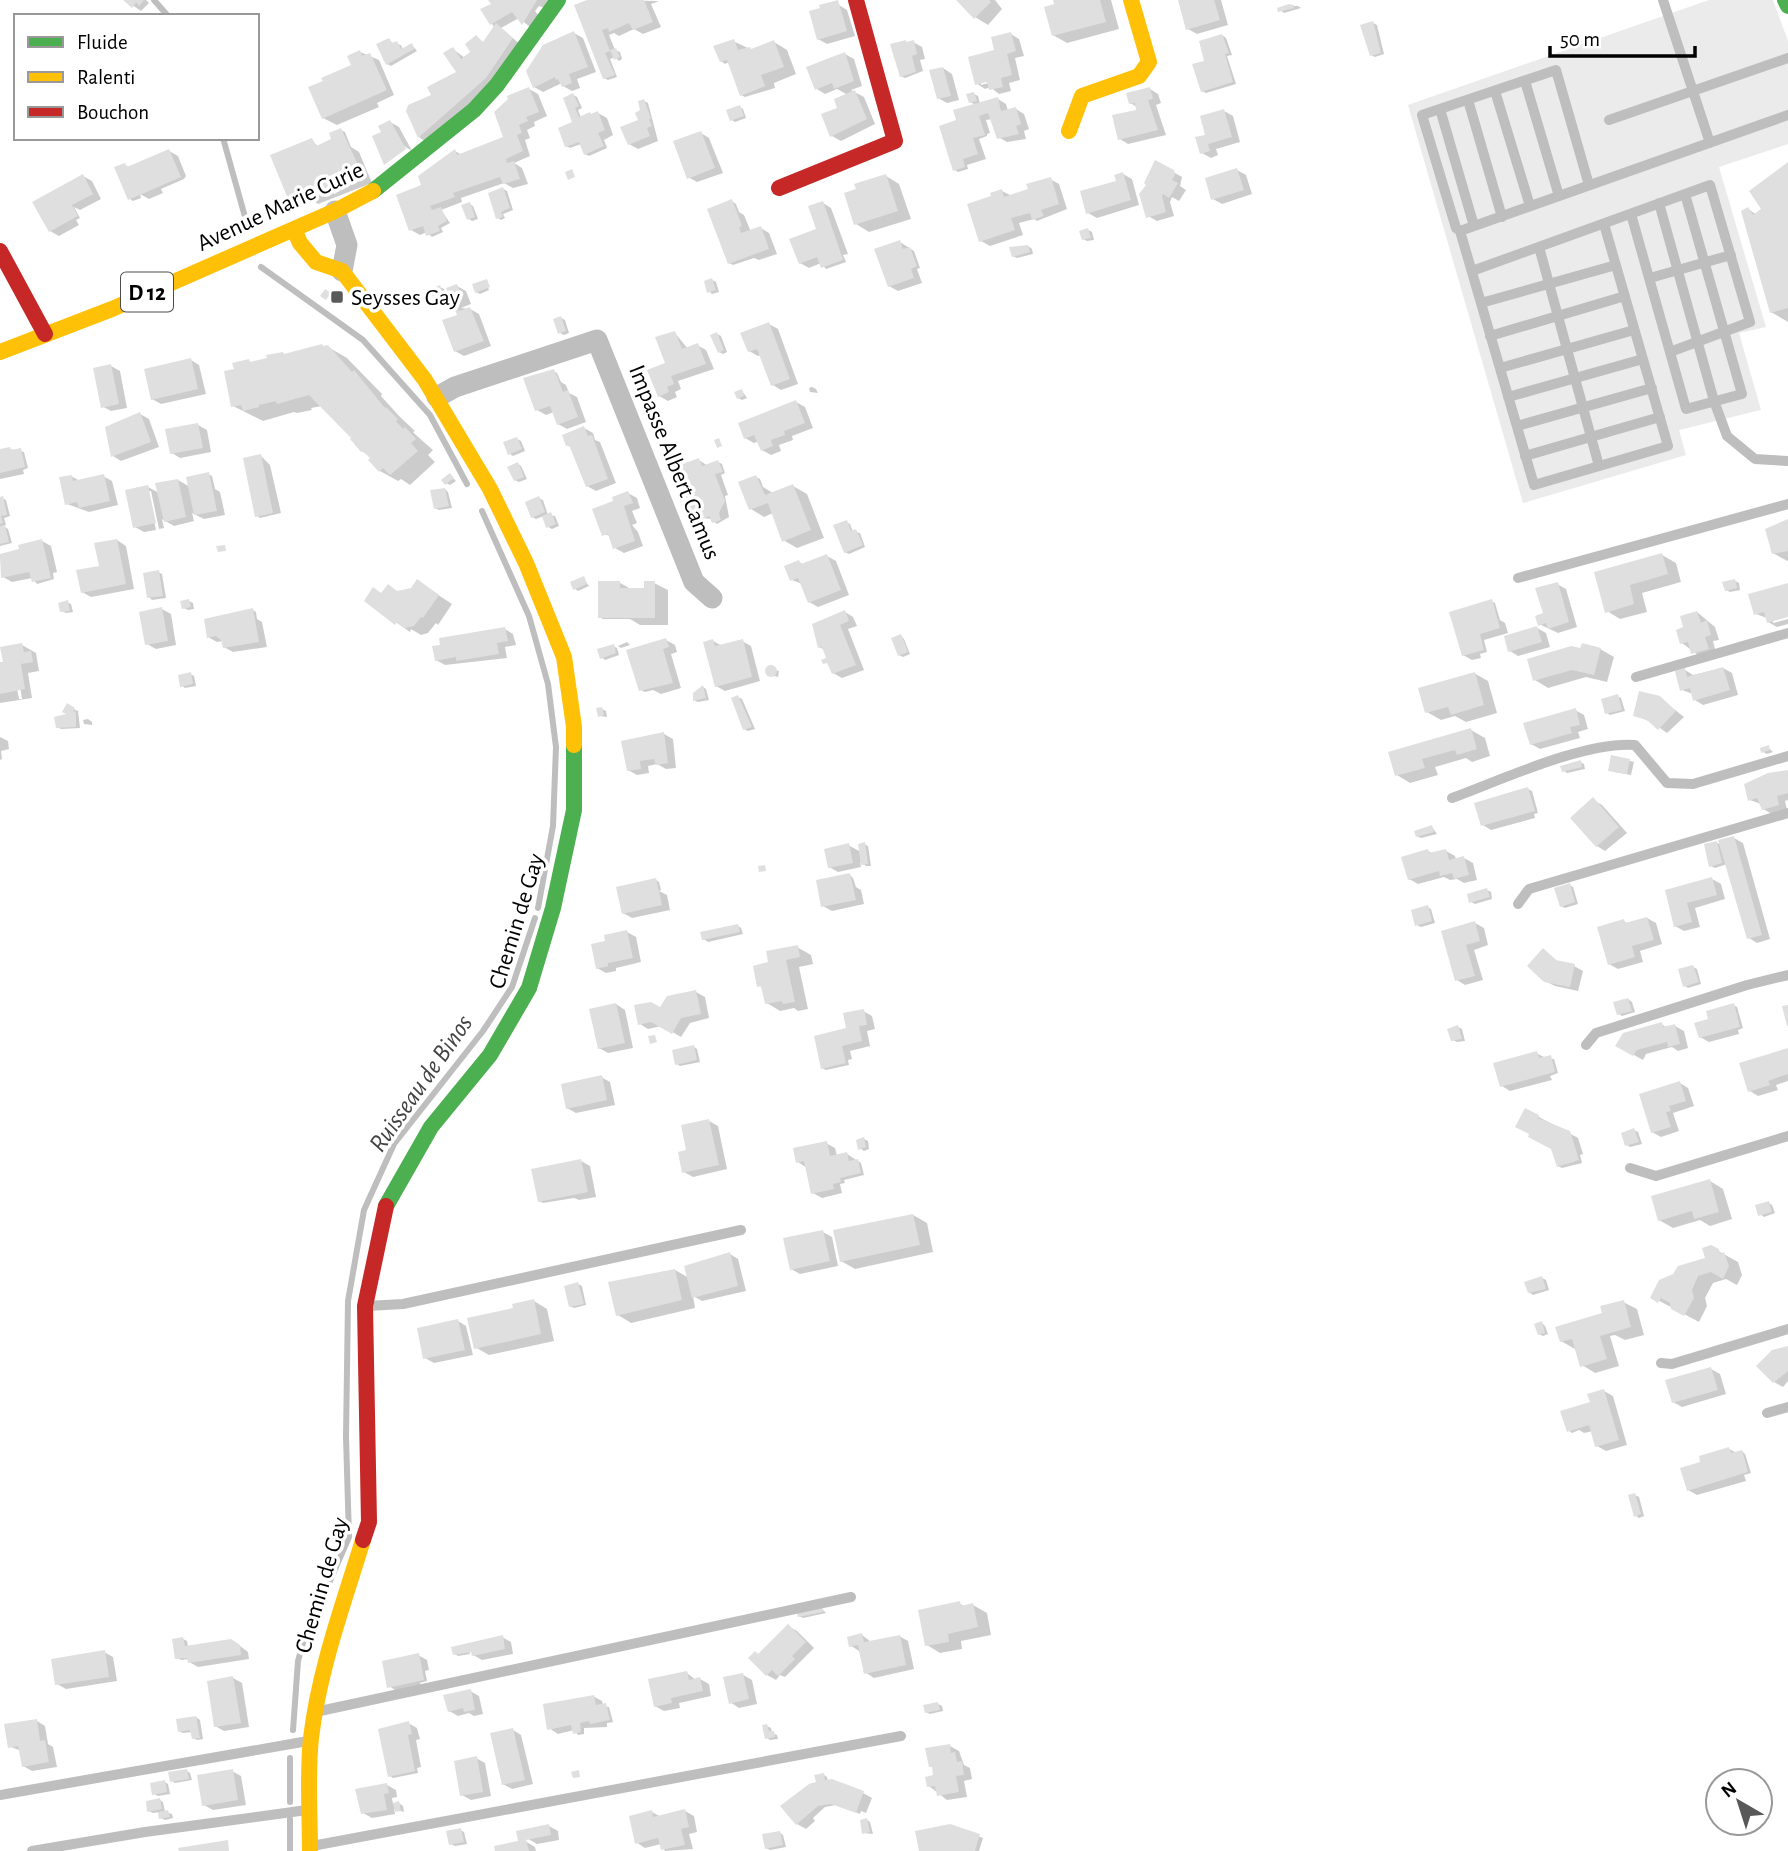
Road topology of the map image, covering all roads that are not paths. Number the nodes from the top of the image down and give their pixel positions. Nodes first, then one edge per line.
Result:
1 (558, 0) edge
2 (856, 0) edge
3 (1131, 0) edge
4 (1663, 0) edge
5 (1786, 0) edge
6 (1788, 6) edge
7 (1788, 58) edge
8 (1525, 81) junction
9 (1495, 91) junction
10 (1693, 91) junction
11 (1468, 100) junction
12 (1440, 109) junction
13 (1788, 115) edge
14 (1609, 120) dead end
15 (1069, 131) dead end
16 (1710, 142) junction
17 (1589, 186) junction
18 (779, 188) dead end
19 (1685, 194) junction
20 (1559, 196) junction
21 (1659, 203) junction
22 (1530, 206) junction
23 (335, 211) junction
24 (1631, 214) junction
25 (1502, 216) junction
26 (1604, 224) junction
27 (1474, 226) junction
28 (294, 229) junction
29 (1460, 231) junction
30 (1539, 247) junction
31 (0, 251) edge
32 (1731, 255) junction
33 (1705, 263) junction
34 (1616, 265) junction
35 (1678, 270) junction
36 (342, 271) junction
37 (1472, 271) junction
38 (1650, 278) junction
39 (1549, 284) junction
40 (1625, 296) junction
41 (1481, 303) junction
42 (1558, 316) junction
43 (1634, 330) junction
44 (1725, 332) junction
45 (45, 334) junction
46 (1490, 337) junction
47 (1698, 342) junction
48 (1567, 349) junction
49 (0, 352) edge
50 (1671, 352) junction
51 (1643, 359) junction
52 (1500, 368) junction
53 (1575, 378) junction
54 (1652, 388) junction
55 (437, 397) junction
56 (1508, 397) junction
57 (1714, 401) junction
58 (1583, 407) junction
59 (1660, 417) junction
60 (1517, 426) junction
61 (1591, 437) junction
62 (1525, 456) junction
63 (1788, 461) edge
64 (1600, 466) junction
65 (1788, 504) edge
66 (1518, 578) dead end
67 (712, 598) dead end
68 (1788, 633) edge
69 (1636, 677) dead end
70 (1788, 756) edge
71 (1452, 798) dead end
72 (1788, 813) edge
73 (1518, 904) dead end
74 (1788, 975) edge
75 (1586, 1045) dead end
76 (1788, 1136) edge
77 (1630, 1168) dead end
78 (741, 1230) dead end
79 (365, 1306) junction
80 (1788, 1329) edge
81 (1661, 1363) dead end
82 (1788, 1407) edge
83 (1767, 1413) dead end
84 (851, 1597) dead end
85 (315, 1712) junction
86 (901, 1735) dead end
87 (311, 1741) junction
88 (0, 1795) edge
89 (310, 1810) junction
90 (309, 1849) edge
91 (32, 1851) edge

1 - 23 street, Avenue Marie Curie / D 12
2 - 18 street
3 - 15 street
4 - 10 lane
5 - 6 street
7 - 10 lane
8 - 9 lane
8 - 17 lane
8 - 20 lane
9 - 11 lane
9 - 22 lane
10 - 14 lane
10 - 16 lane
11 - 12 lane
11 - 25 lane
12 - 27 lane
12 - 29 lane
13 - 16 lane
16 - 17 lane
17 - 20 lane
19 - 21 lane
19 - 32 lane
19 - 33 lane
20 - 22 lane
21 - 24 lane
21 - 35 lane
22 - 25 lane
23 - 28 street, Avenue Marie Curie / D 12
23 - 36 street
24 - 26 lane
24 - 38 lane
25 - 27 lane
26 - 30 lane
26 - 34 lane
27 - 29 lane
28 - 36 street, Chemin de Gay
28 - 45 street, Avenue Marie Curie / D 12
29 - 37 lane
30 - 37 lane
30 - 39 lane
31 - 45 street
32 - 33 lane
32 - 44 lane
33 - 35 lane
33 - 44 lane
34 - 39 lane
34 - 40 lane
35 - 38 lane
35 - 47 lane
36 - 55 street, Chemin de Gay
37 - 41 lane
38 - 50 lane
39 - 41 lane
39 - 42 lane
40 - 42 lane
40 - 43 lane
41 - 46 lane
42 - 46 lane
42 - 48 lane
43 - 48 lane
43 - 51 lane
44 - 47 lane
44 - 57 lane
45 - 49 street, Avenue Marie Curie / D 12
46 - 52 lane
47 - 50 lane
47 - 57 lane
48 - 52 lane
48 - 53 lane
50 - 57 lane
51 - 53 lane
51 - 54 lane
52 - 56 lane
53 - 56 lane
53 - 58 lane
54 - 58 lane
54 - 59 lane
55 - 67 street, Impasse Albert Camus
55 - 79 street, Chemin de Gay
56 - 60 lane
57 - 63 lane
58 - 60 lane
58 - 61 lane
59 - 61 lane
59 - 64 lane
60 - 62 lane
61 - 62 lane
61 - 64 lane
62 - 64 lane
65 - 66 lane
68 - 69 lane
70 - 71 lane
72 - 73 lane
74 - 75 lane
76 - 77 lane
78 - 79 lane
79 - 85 street, Chemin de Gay
80 - 81 lane
82 - 83 lane
84 - 85 lane
85 - 87 street, Chemin de Gay
86 - 90 lane
87 - 88 lane
87 - 89 street, Chemin de Gay
89 - 90 street, Chemin de Gay
89 - 91 lane

